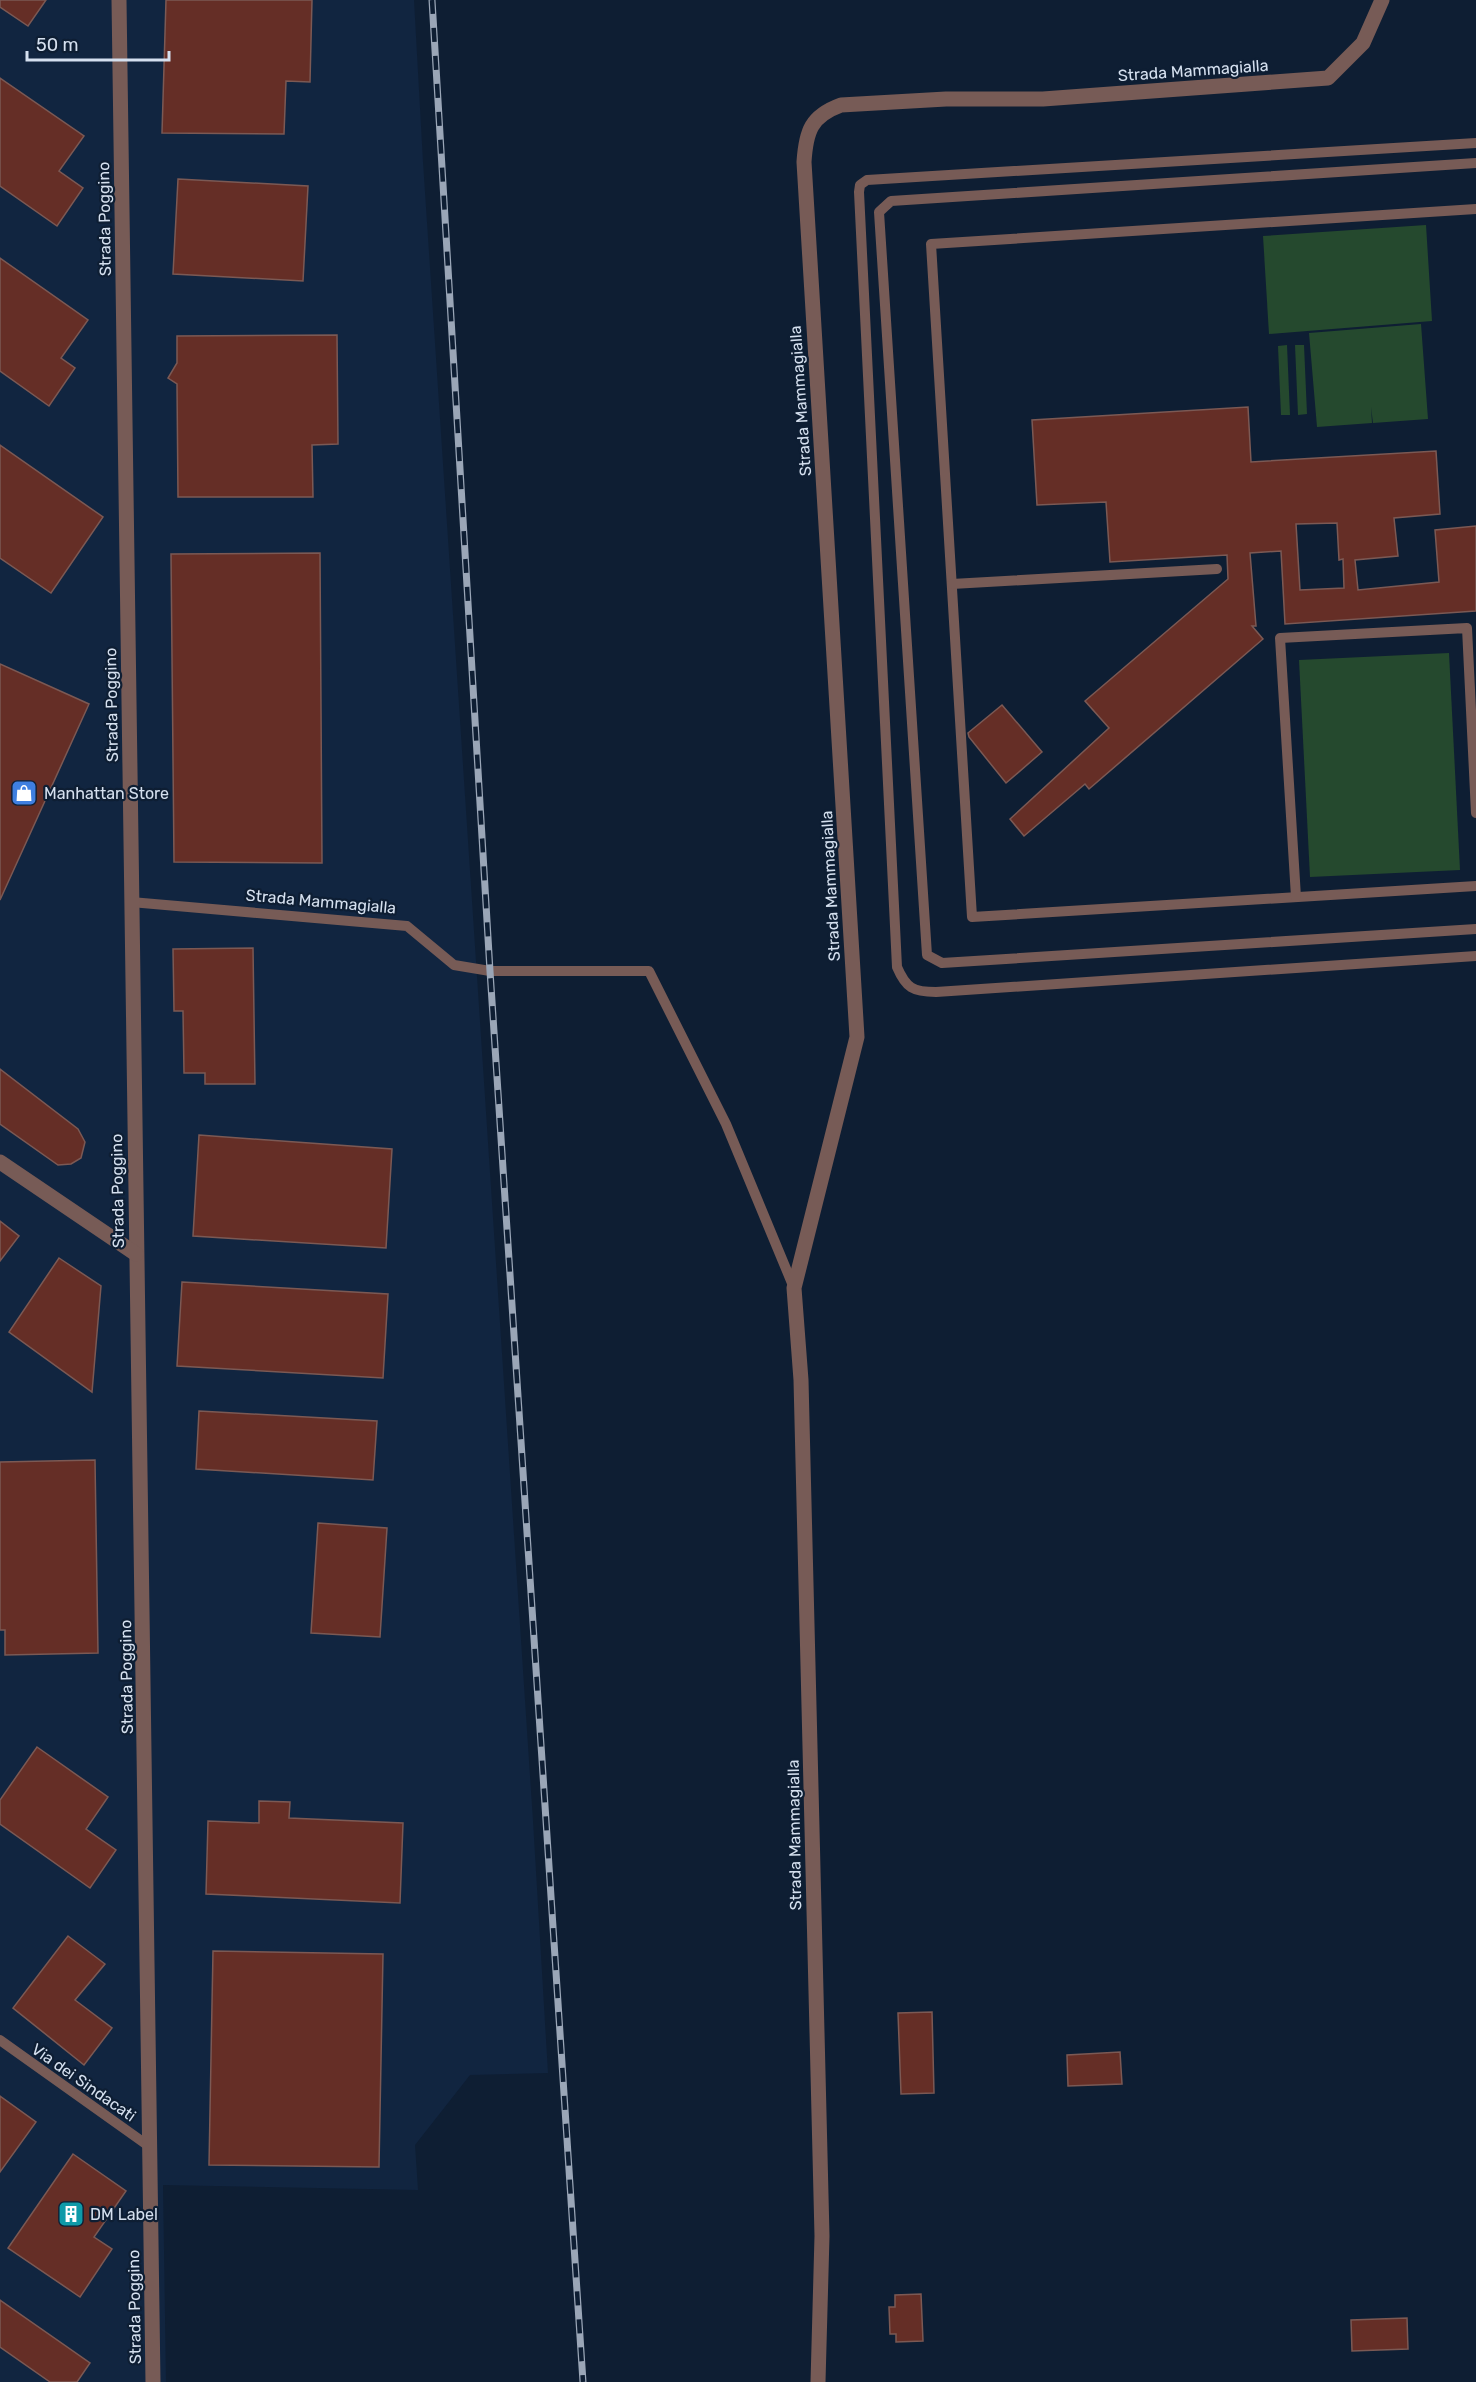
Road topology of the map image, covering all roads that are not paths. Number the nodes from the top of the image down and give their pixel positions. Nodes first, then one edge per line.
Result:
1 (119, 0) edge
2 (1382, 0) edge
3 (1476, 143) edge
4 (1476, 164) edge
5 (1476, 210) edge
6 (1217, 569) dead end
7 (952, 584) junction
8 (1473, 683) edge
9 (1476, 813) edge
10 (1476, 886) edge
11 (1296, 897) junction
12 (131, 902) junction
13 (1476, 929) edge
14 (1476, 956) edge
15 (0, 1162) edge
16 (136, 1254) junction
17 (794, 1288) junction
18 (0, 2040) edge
19 (150, 2147) junction
20 (153, 2382) edge
21 (818, 2382) edge

1 - 12 street, Strada Poggino
2 - 17 street, Strada Mammagialla
3 - 14 lane
4 - 13 lane
5 - 7 lane
6 - 7 lane
7 - 11 lane
8 - 9 lane
8 - 11 lane
10 - 11 lane
12 - 16 street, Strada Poggino
12 - 17 lane, Strada Mammagialla
15 - 16 street
16 - 19 street, Strada Poggino
17 - 21 street, Strada Mammagialla
18 - 19 lane, Via dei Sindacati
19 - 20 street, Strada Poggino

